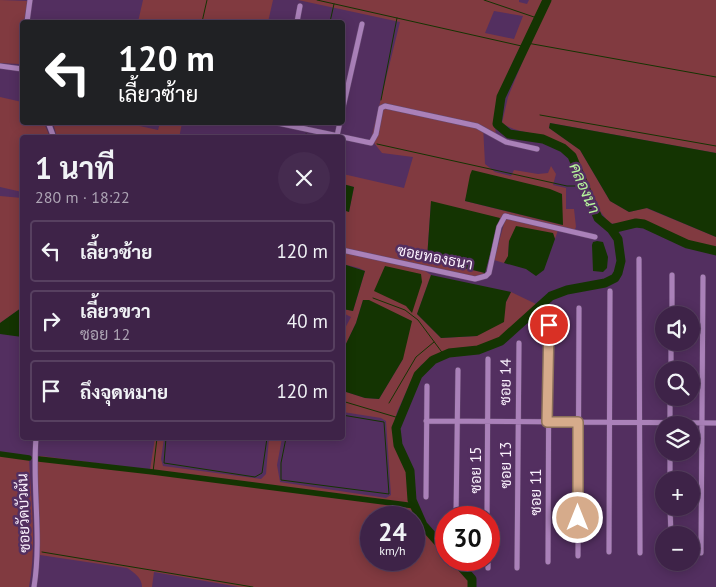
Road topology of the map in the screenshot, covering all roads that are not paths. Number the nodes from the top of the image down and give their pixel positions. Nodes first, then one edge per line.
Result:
1 (30, 0) edge
2 (300, 6) dead end
3 (26, 20) edge
4 (297, 20) edge
5 (362, 24) dead end
6 (0, 66) edge
7 (20, 69) edge
8 (345, 99) edge
9 (285, 125) edge
10 (332, 135) edge
11 (345, 138) edge
12 (537, 149) dead end
13 (595, 237) dead end
14 (345, 251) edge
15 (640, 260) dead end
16 (672, 275) dead end
17 (703, 277) dead end
18 (610, 291) dead end
19 (672, 306) edge
20 (580, 308) dead end
21 (549, 325) dead end
22 (518, 343) dead end
23 (488, 359) dead end
24 (458, 370) dead end
25 (427, 386) dead end
26 (426, 422) junction
27 (456, 422) junction
28 (487, 422) junction
29 (517, 422) junction
30 (547, 422) junction
31 (578, 422) junction
32 (608, 422) junction
33 (640, 422) junction
34 (701, 422) junction
35 (655, 423) edge
36 (716, 423) edge
37 (36, 440) edge
38 (426, 497) dead end
39 (456, 506) edge
40 (487, 506) edge
41 (609, 552) dead end
42 (640, 553) dead end
43 (701, 553) dead end
44 (578, 556) dead end
45 (548, 562) dead end
46 (517, 568) dead end
47 (34, 587) edge

1 - 3 street
2 - 4 street
5 - 8 street
6 - 7 street
9 - 10 street
11 - 12 street
13 - 14 street, ซอยทองธนา
15 - 33 street
16 - 19 street
17 - 34 street
18 - 32 street
20 - 31 street
21 - 30 street, ซอย 11
22 - 29 street, ซอย 14
23 - 28 street, ซอย 15
24 - 27 street
25 - 26 street
26 - 27 street
26 - 38 street
27 - 28 street
27 - 39 street
28 - 29 street
28 - 40 street, ซอย 15
29 - 30 street
29 - 46 street, ซอย 13
30 - 31 street
30 - 45 street, ซอย 11
31 - 32 street
31 - 44 street
32 - 33 street
32 - 41 street
33 - 35 street
33 - 42 street
34 - 36 street
34 - 43 street
37 - 47 street, ซอยวัดบัวผัน

